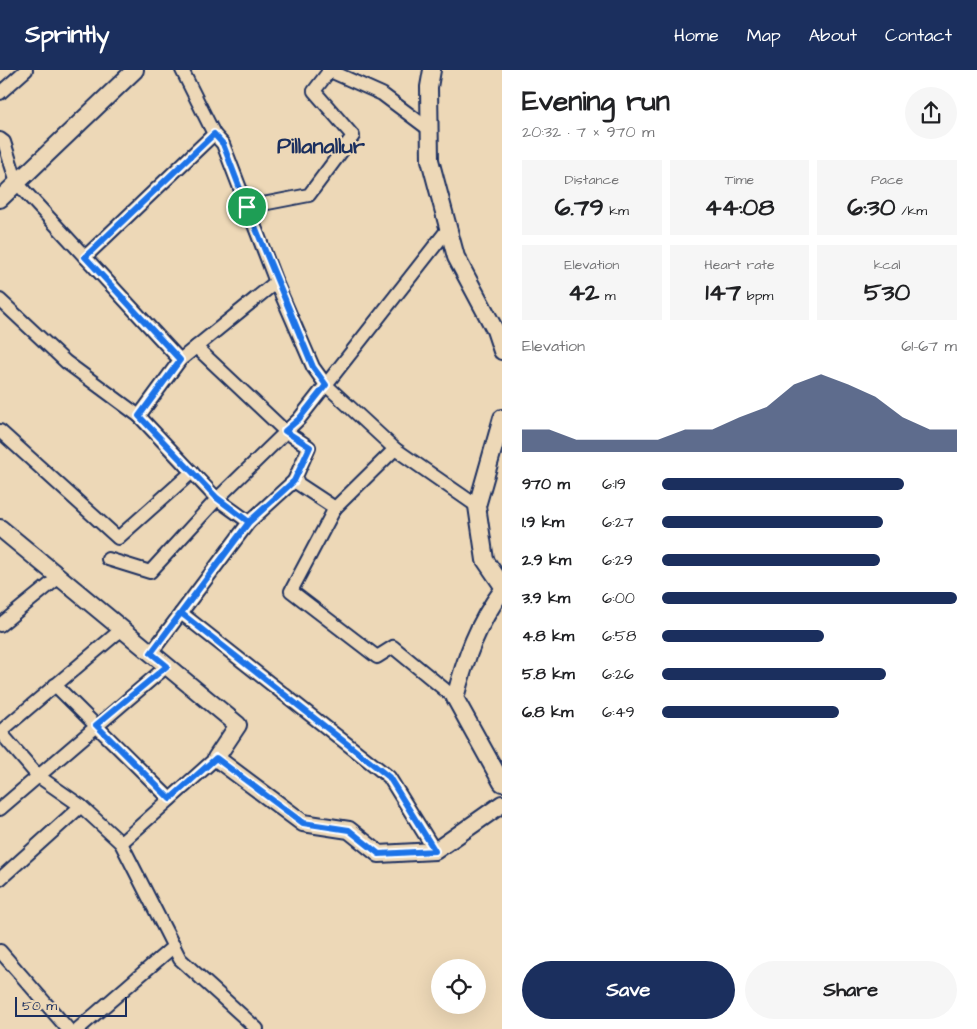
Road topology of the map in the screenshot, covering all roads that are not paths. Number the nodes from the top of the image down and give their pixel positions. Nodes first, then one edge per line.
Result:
1 (26, 70) edge
2 (135, 70) edge
3 (182, 70) edge
4 (329, 70) edge
5 (432, 70) edge
6 (0, 93) edge
7 (430, 130) junction
8 (214, 134) junction
9 (0, 139) edge
10 (17, 183) junction
11 (0, 199) edge
12 (247, 207) junction
13 (448, 229) junction
14 (85, 257) junction
15 (276, 282) junction
16 (0, 300) edge
17 (196, 347) junction
18 (502, 351) edge
19 (180, 360) junction
20 (326, 385) junction
21 (139, 416) junction
22 (502, 418) edge
23 (285, 431) junction
24 (0, 432) edge
25 (395, 450) junction
26 (192, 472) junction
27 (294, 481) junction
28 (217, 498) junction
29 (476, 506) junction
30 (335, 508) junction
31 (249, 522) junction
32 (0, 528) edge
33 (108, 559) dead end
34 (59, 577) junction
35 (502, 585) edge
36 (502, 591) edge
37 (181, 613) junction
38 (0, 625) edge
39 (122, 629) junction
40 (151, 653) junction
41 (167, 666) junction
42 (56, 685) junction
43 (455, 698) junction
44 (96, 725) junction
45 (0, 732) edge
46 (216, 758) junction
47 (38, 776) junction
48 (502, 783) edge
49 (170, 799) junction
50 (502, 804) edge
51 (80, 806) junction
52 (0, 809) edge
53 (121, 843) junction
54 (435, 851) junction
55 (0, 879) edge
56 (174, 946) junction
57 (0, 951) edge
58 (68, 1029) edge
59 (78, 1029) edge
60 (257, 1029) edge

1 - 6 street
2 - 10 street
3 - 8 street
4 - 7 street
4 - 12 street
5 - 7 street
7 - 13 street
8 - 12 street
8 - 14 street
9 - 10 street
10 - 11 street
10 - 14 street
12 - 15 street
13 - 18 street
13 - 20 street
14 - 19 street
15 - 17 street
15 - 20 street
16 - 21 street
17 - 19 street
17 - 23 street
19 - 21 street
20 - 23 street
20 - 25 street
21 - 26 street
22 - 29 street
23 - 27 street
23 - 28 street
24 - 26 street
25 - 29 street
25 - 30 street
26 - 28 street
27 - 30 street
27 - 31 street
28 - 31 street
28 - 33 street
29 - 35 street
30 - 43 street
31 - 37 street
32 - 34 street
34 - 38 street
34 - 39 street
36 - 43 street
37 - 40 street
37 - 54 street
39 - 40 street
39 - 42 street
40 - 41 street
41 - 44 street
41 - 46 street
42 - 44 street
42 - 45 street
43 - 48 street
44 - 47 street
44 - 49 street
45 - 47 street
46 - 49 street
46 - 54 street
47 - 51 street
47 - 52 street
49 - 53 street
50 - 54 street
51 - 53 street
51 - 55 street
53 - 56 street
56 - 59 street
56 - 60 street
57 - 58 street

